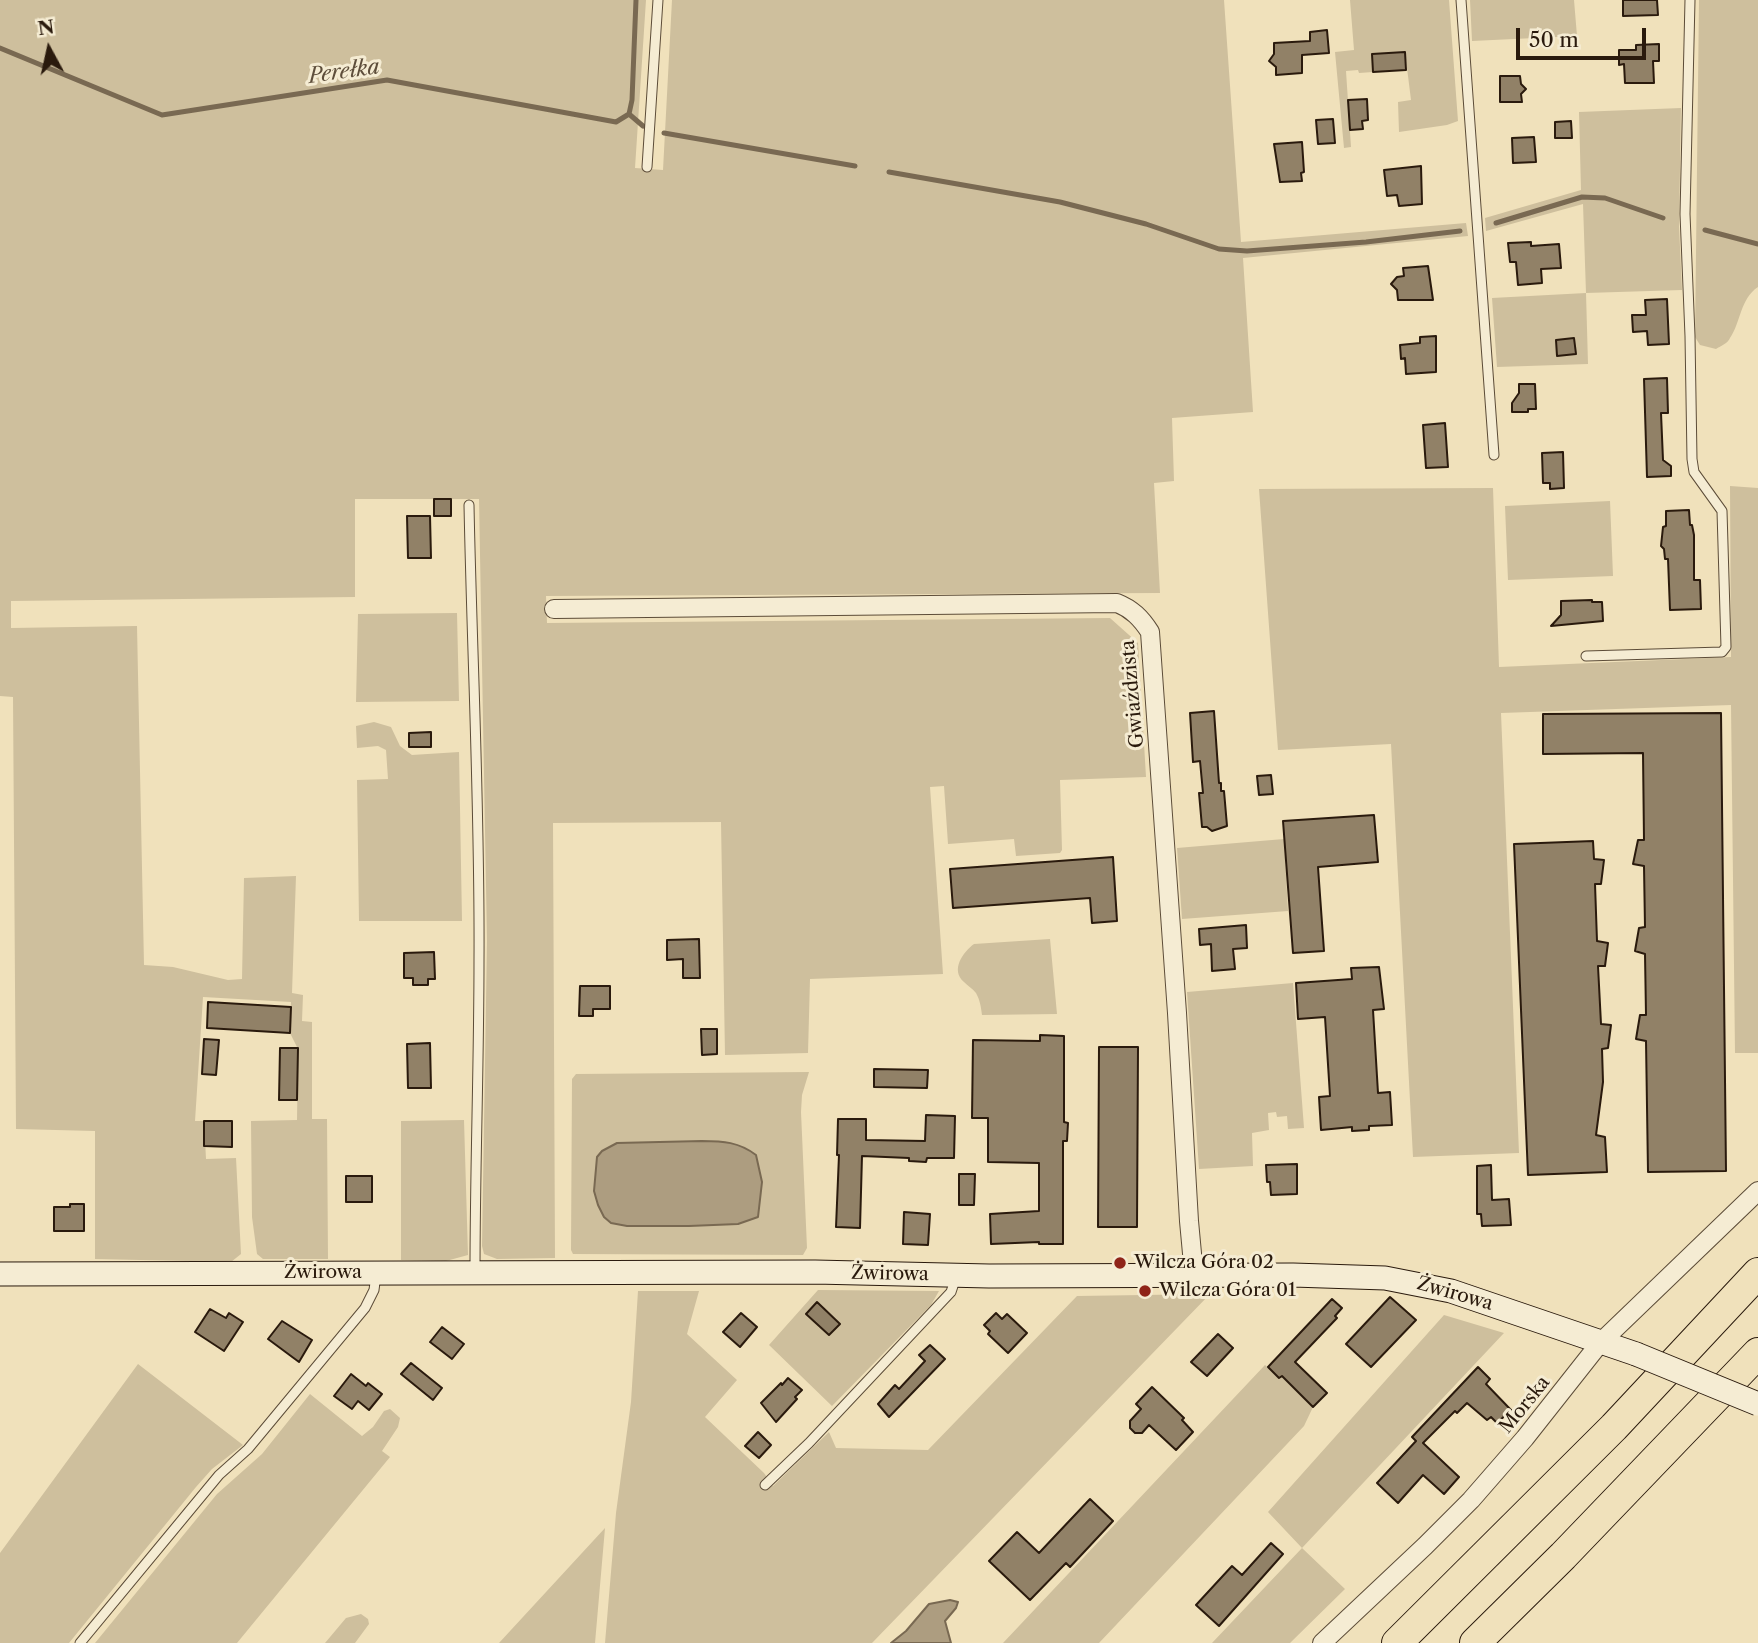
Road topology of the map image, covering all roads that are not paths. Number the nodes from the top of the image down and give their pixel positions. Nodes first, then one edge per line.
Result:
1 (658, 0) edge
2 (1461, 0) edge
3 (1690, 0) edge
4 (647, 167) dead end
5 (1494, 455) dead end
6 (469, 505) dead end
7 (554, 609) dead end
8 (1586, 656) dead end
9 (1758, 1191) edge
10 (0, 1273) edge
11 (377, 1273) junction
12 (1758, 1273) edge
13 (475, 1274) junction
14 (956, 1275) junction
15 (1194, 1275) junction
16 (1600, 1343) junction
17 (1758, 1353) edge
18 (1758, 1404) edge
19 (765, 1485) dead end
20 (80, 1643) edge
21 (1322, 1643) edge
22 (1397, 1643) edge
23 (1475, 1643) edge

1 - 4 lane
2 - 5 lane
3 - 8 lane
6 - 13 lane
7 - 15 street, Gwiaździsta
9 - 16 street, Morska
10 - 11 street, Żwirowa
11 - 13 street, Żwirowa
11 - 20 lane
12 - 22 highway
13 - 14 street, Żwirowa
14 - 15 street, Żwirowa
14 - 19 lane
15 - 16 street, Żwirowa
16 - 18 street, Żwirowa, bridge
16 - 21 street, Morska
17 - 23 highway

